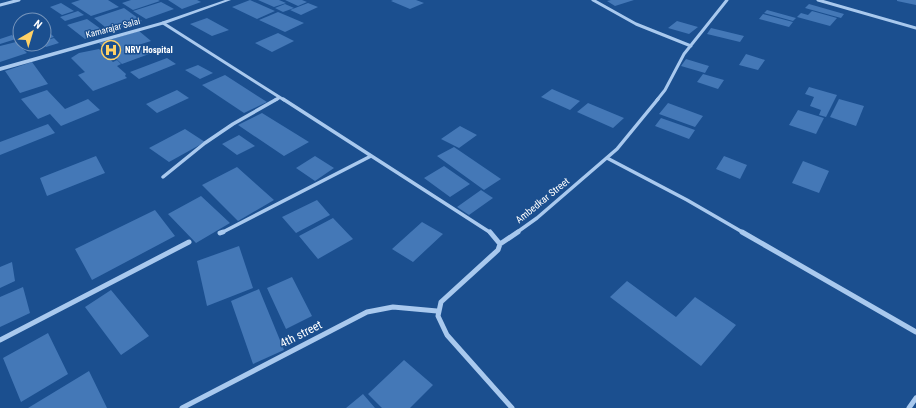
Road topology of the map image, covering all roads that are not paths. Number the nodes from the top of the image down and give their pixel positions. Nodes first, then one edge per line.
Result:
1 (19, 0) edge
2 (229, 0) edge
3 (593, 0) edge
4 (727, 0) edge
5 (818, 0) edge
6 (0, 5) edge
7 (163, 23) junction
8 (916, 28) edge
9 (691, 46) junction
10 (0, 69) edge
11 (279, 98) junction
12 (371, 156) junction
13 (607, 158) junction
14 (163, 177) dead end
15 (220, 233) dead end
16 (189, 242) dead end
17 (500, 244) junction
18 (437, 311) junction
19 (916, 332) edge
20 (0, 340) edge
21 (916, 398) edge
22 (182, 408) edge
23 (512, 408) edge
24 (909, 408) edge

1 - 6 street
2 - 7 street, Kamarajar Salai
3 - 9 street
4 - 9 street, Ambedkar Street
5 - 8 street
7 - 10 street, Kamarajar Salai
7 - 11 street
9 - 13 street, Ambedkar Street
11 - 12 street
11 - 14 street
12 - 15 street
12 - 17 street
13 - 17 street, Ambedkar Street
13 - 19 street
16 - 20 street
17 - 18 street, Ambedkar Street
18 - 22 street, 4th street
18 - 23 street
21 - 24 street

